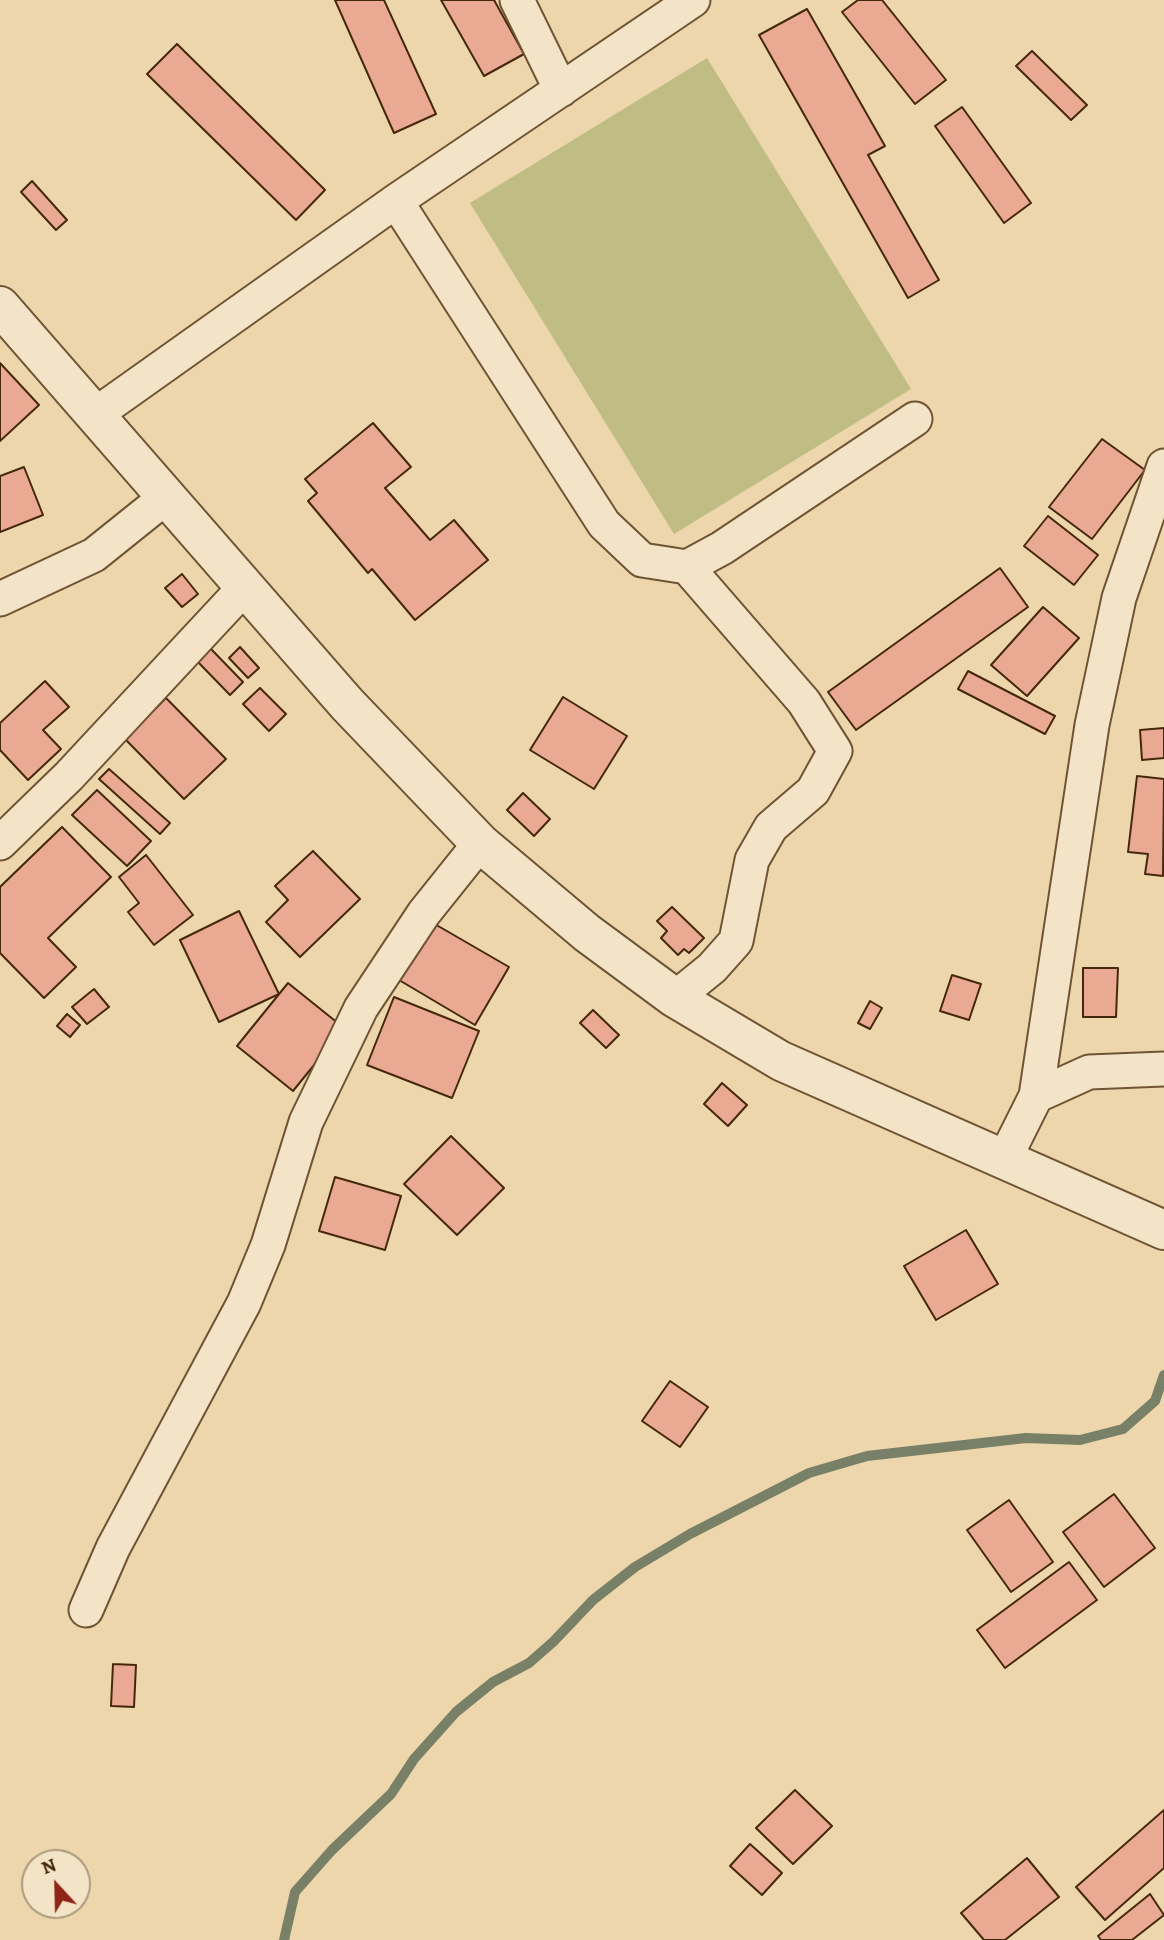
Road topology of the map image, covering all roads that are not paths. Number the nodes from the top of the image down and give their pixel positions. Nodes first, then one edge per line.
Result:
1 (517, 0) edge
2 (693, 0) edge
3 (561, 90) junction
4 (396, 201) junction
5 (0, 306) edge
6 (96, 414) junction
7 (915, 418) dead end
8 (1164, 466) edge
9 (165, 498) junction
10 (687, 567) junction
11 (245, 587) junction
12 (0, 599) edge
13 (480, 842) junction
14 (0, 843) edge
15 (675, 998) junction
16 (1164, 1069) edge
17 (1036, 1096) junction
18 (1004, 1160) junction
19 (1164, 1230) edge
20 (86, 1610) dead end

1 - 3 street
2 - 3 street
3 - 4 street
4 - 6 street
4 - 10 street
5 - 6 street
6 - 9 street
7 - 10 street
8 - 17 street
9 - 11 street
9 - 12 street
10 - 15 street
11 - 13 street
11 - 14 street
13 - 15 street
13 - 20 street
15 - 18 street
16 - 17 street
17 - 18 street
18 - 19 street

